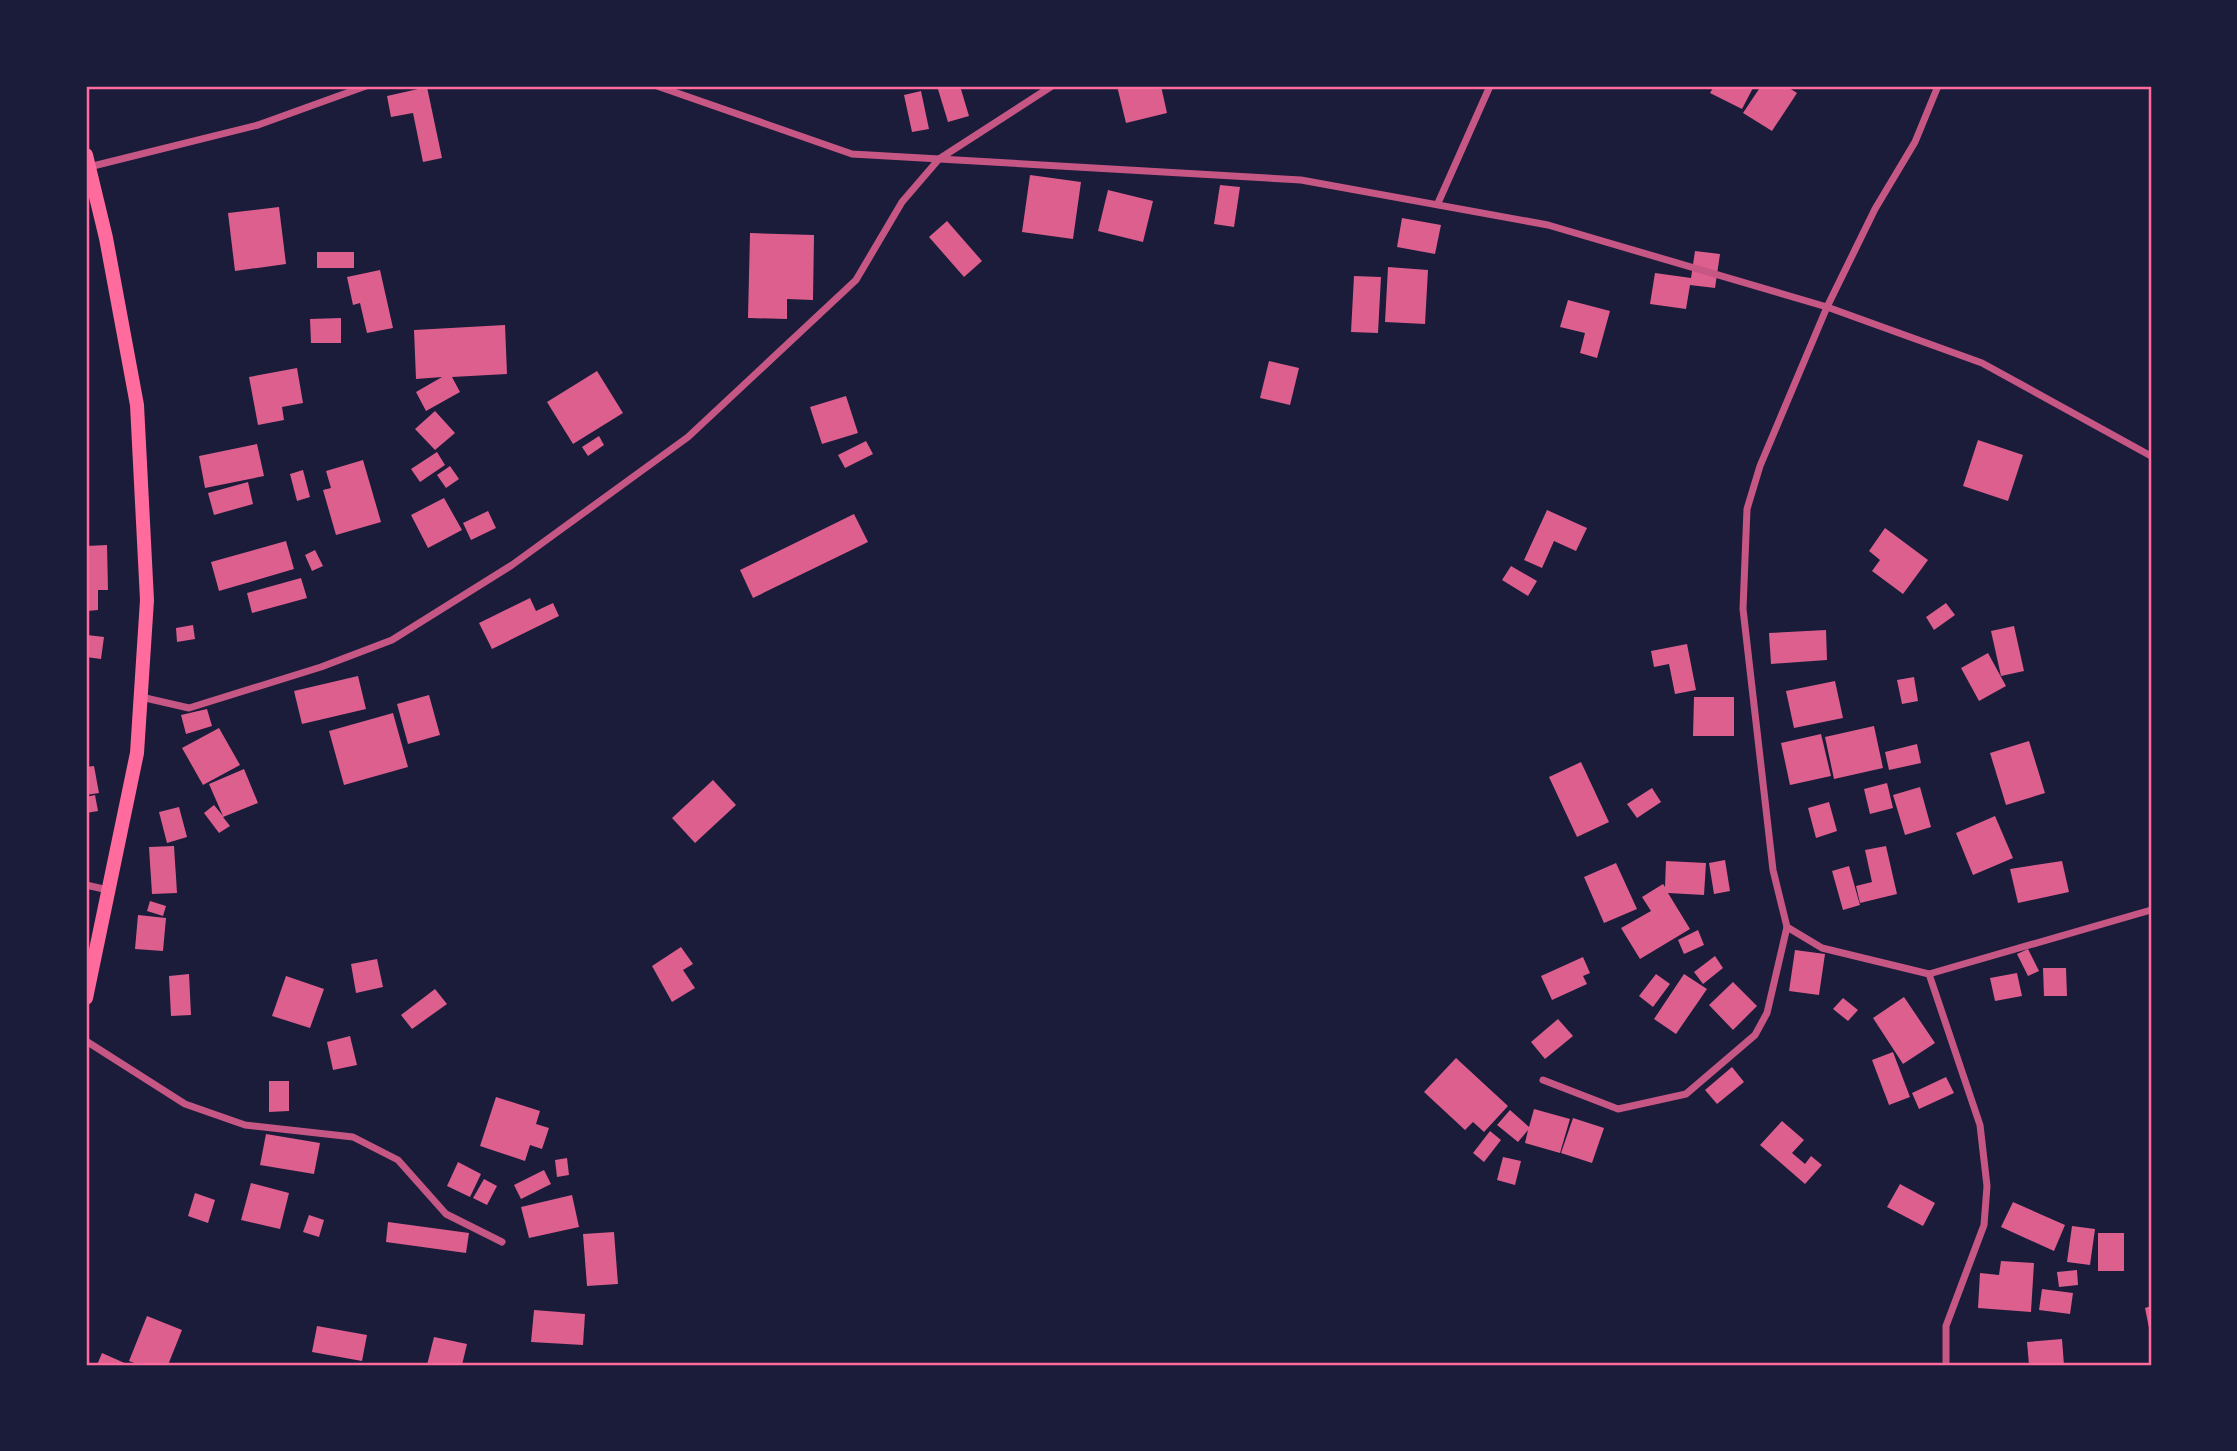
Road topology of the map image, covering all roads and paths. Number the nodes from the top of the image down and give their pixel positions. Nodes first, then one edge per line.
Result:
1 (366, 86) edge
2 (657, 86) edge
3 (1052, 86) edge
4 (1490, 86) edge
5 (1938, 86) edge
6 (939, 159) junction
7 (87, 161) edge
8 (1438, 203) junction
9 (1827, 307) junction
10 (2151, 456) edge
11 (140, 697) junction
12 (86, 885) edge
13 (108, 890) junction
14 (2151, 910) edge
15 (1787, 927) junction
16 (1929, 974) junction
17 (86, 998) edge
18 (86, 1041) edge
19 (1543, 1080) dead end
20 (502, 1242) dead end
21 (1946, 1365) edge

1 - 7 street
2 - 6 street
3 - 6 street
4 - 8 street
5 - 9 street
6 - 8 street
6 - 11 street
7 - 11 main road
8 - 9 street
9 - 10 street
9 - 15 street
11 - 13 main road
12 - 13 street
13 - 17 main road
14 - 16 street
15 - 16 street
15 - 19 street
16 - 21 street
18 - 20 street

